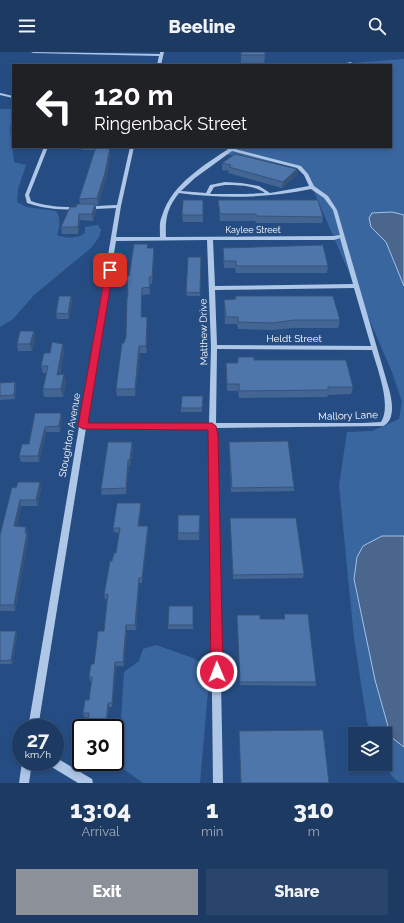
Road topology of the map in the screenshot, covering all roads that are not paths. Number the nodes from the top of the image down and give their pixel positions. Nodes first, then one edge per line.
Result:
1 (33, 52) edge
2 (162, 53) edge
3 (352, 63) dead end
4 (159, 64) edge
5 (348, 64) edge
6 (0, 94) edge
7 (12, 97) edge
8 (46, 148) edge
9 (132, 148) edge
10 (232, 148) edge
11 (312, 187) junction
12 (179, 192) junction
13 (269, 194) junction
14 (207, 195) junction
15 (119, 206) junction
16 (342, 236) junction
17 (163, 238) junction
18 (210, 238) junction
19 (115, 239) junction
20 (357, 286) junction
21 (213, 288) junction
22 (214, 347) junction
23 (373, 348) junction
24 (83, 426) junction
25 (212, 426) junction
26 (34, 719) edge
27 (64, 768) edge
28 (26, 771) edge
29 (24, 783) edge
30 (88, 783) edge
31 (218, 783) edge

1 - 2 street
2 - 4 street
3 - 5 street
6 - 7 street
8 - 15 street
9 - 15 street, Stoughton Avenue
10 - 11 street
10 - 12 street
11 - 13 street
11 - 16 street, Mallory Lane
12 - 14 street
12 - 17 street
13 - 14 street
13 - 14 street
15 - 19 street, Stoughton Avenue
16 - 18 street, Kaylee Street
16 - 20 street, Mallory Lane
17 - 18 street, Kaylee Street
17 - 19 street, Kaylee Street
18 - 21 street, Matthew Drive
19 - 24 street, Stoughton Avenue
20 - 21 street
20 - 23 street, Mallory Lane
21 - 22 street, Matthew Drive
22 - 23 street, Heldt Street
22 - 25 street, Matthew Drive
23 - 25 street, Mallory Lane
24 - 25 street
24 - 26 street, Stoughton Avenue
25 - 31 street, Matthew Drive
27 - 30 street
28 - 29 street

